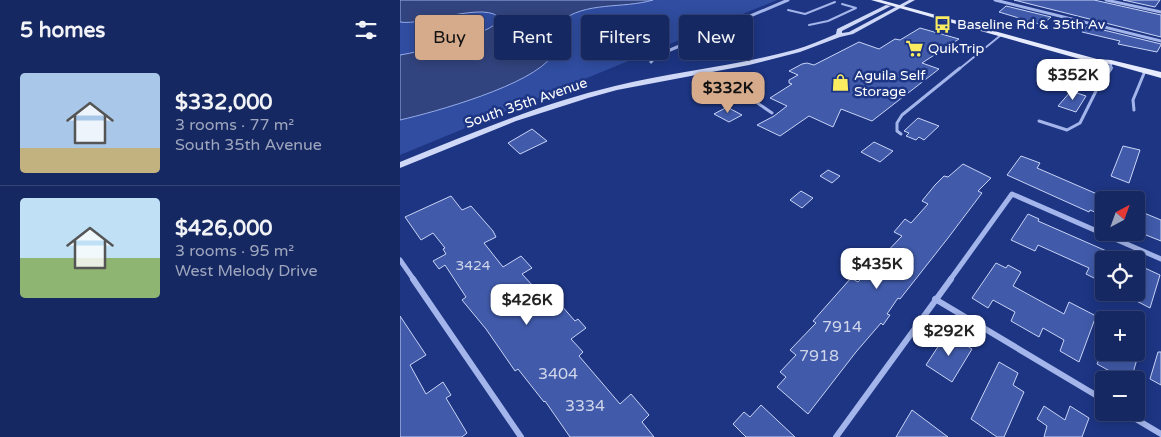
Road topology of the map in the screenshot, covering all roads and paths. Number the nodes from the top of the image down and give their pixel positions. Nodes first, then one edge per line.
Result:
1 (788, 0) edge
2 (874, 0) edge
3 (995, 0) edge
4 (1106, 0) edge
5 (910, 1) edge
6 (834, 2) dead end
7 (897, 2) edge
8 (842, 4) dead end
9 (788, 10) dead end
10 (1161, 12) edge
11 (809, 25) dead end
12 (986, 31) junction
13 (839, 35) junction
14 (1001, 35) junction
15 (1161, 41) edge
16 (1068, 46) junction
17 (650, 62) dead end
18 (1111, 62) junction
19 (1145, 70) junction
20 (699, 73) junction
21 (1161, 75) edge
22 (1097, 88) joint
23 (1134, 110) dead end
24 (772, 113) dead end
25 (1039, 120) dead end
26 (901, 134) dead end
27 (400, 165) edge
28 (1161, 259) edge
29 (400, 260) edge
30 (935, 299) junction
31 (1095, 395) edge
32 (1139, 421) edge
33 (1161, 434) edge
34 (518, 436) edge
35 (836, 437) edge

1 - 17 street
2 - 7 main road
3 - 15 street
4 - 10 street
5 - 7 main road
5 - 16 main road
6 - 9 lane
7 - 12 main road
7 - 13 main road, South 35th Avenue
7 - 13 main road, South 35th Avenue
8 - 11 lane
12 - 14 main road
12 - 16 main road
13 - 20 main road, South 35th Avenue
14 - 18 main road
14 - 26 lane
16 - 18 main road
18 - 19 main road
18 - 22 street
19 - 21 main road
19 - 23 lane
20 - 24 lane
20 - 27 main road, South 35th Avenue
22 - 25 lane
28 - 30 street
29 - 34 street
30 - 31 street
30 - 35 street
32 - 33 street

